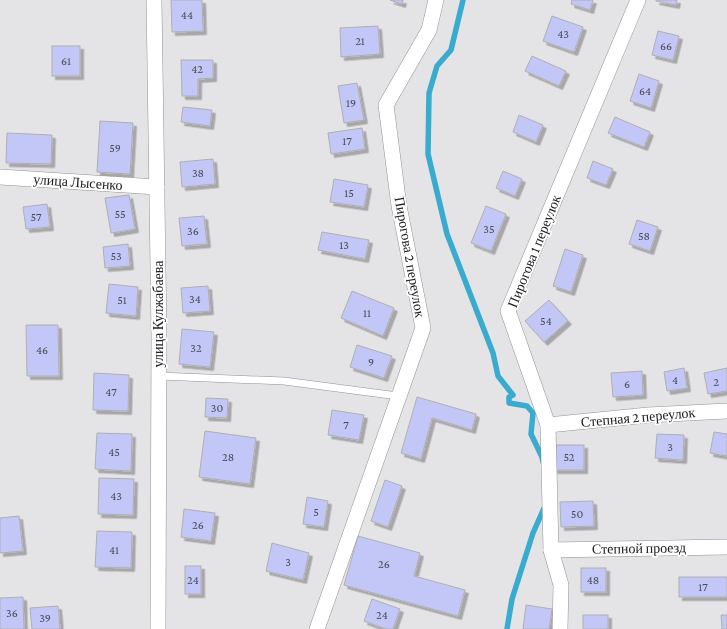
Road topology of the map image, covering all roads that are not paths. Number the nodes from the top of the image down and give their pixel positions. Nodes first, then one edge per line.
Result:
1 (154, 0) edge
2 (436, 0) edge
3 (638, 0) edge
4 (0, 177) edge
5 (157, 187) junction
6 (159, 376) junction
7 (398, 396) junction
8 (727, 411) edge
9 (548, 425) junction
10 (727, 546) edge
11 (552, 550) junction
12 (158, 629) edge
13 (317, 629) edge
14 (560, 629) edge

1 - 5 street, улица Кулжабаева
2 - 7 street, Пирогова 2 переулок
3 - 9 street, Пирогова 1 переулок
4 - 5 street, улица Лысенко
5 - 6 street, улица Кулжабаева
6 - 7 lane
6 - 12 street, улица Кулжабаева
7 - 13 street, Пирогова 2 переулок
8 - 9 street, Степная 2 переулок
9 - 11 street, Пирогова 1 переулок
10 - 11 street, Степной проезд
11 - 14 street, Пирогова 1 переулок

